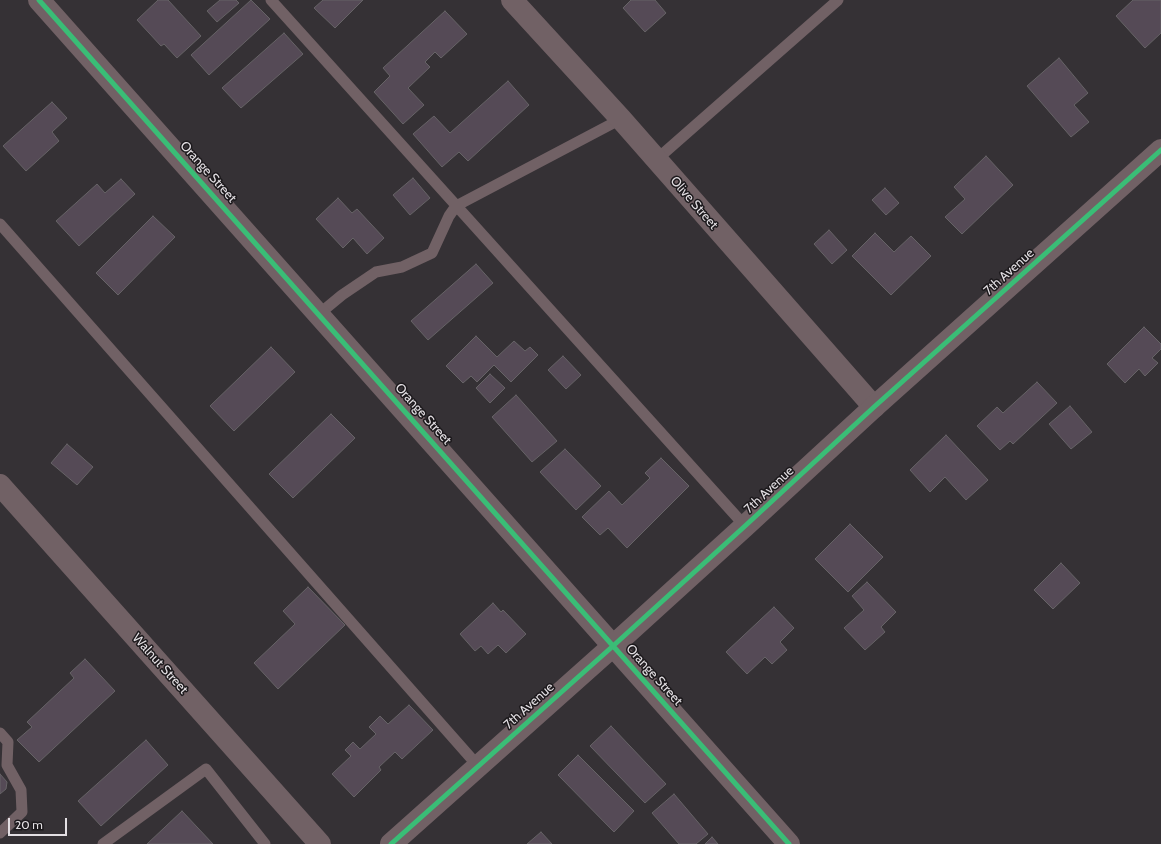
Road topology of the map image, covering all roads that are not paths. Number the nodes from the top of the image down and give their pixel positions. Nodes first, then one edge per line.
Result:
1 (40, 0) edge
2 (271, 0) edge
3 (512, 0) edge
4 (838, 0) edge
5 (620, 120) junction
6 (1161, 150) edge
7 (656, 160) junction
8 (456, 206) junction
9 (0, 224) edge
10 (319, 314) junction
11 (874, 407) junction
12 (0, 485) edge
13 (746, 526) junction
14 (614, 646) junction
15 (0, 733) edge
16 (478, 766) junction
17 (0, 833) edge
18 (103, 844) edge
19 (265, 844) edge
20 (320, 844) edge
21 (391, 844) edge
22 (789, 844) edge

1 - 10 street, Orange Street
2 - 8 lane
3 - 5 street, Olive Street
4 - 7 lane
5 - 7 street, Olive Street
5 - 8 lane
6 - 11 street, 7th Avenue
7 - 11 street, Olive Street
8 - 10 lane
8 - 13 lane
9 - 16 lane
10 - 14 street, Orange Street
11 - 13 street, 7th Avenue
12 - 20 street, Walnut Street
13 - 14 street, 7th Avenue
14 - 16 street, 7th Avenue
14 - 22 street, Orange Street
15 - 17 lane
16 - 21 street, 7th Avenue
18 - 19 lane

